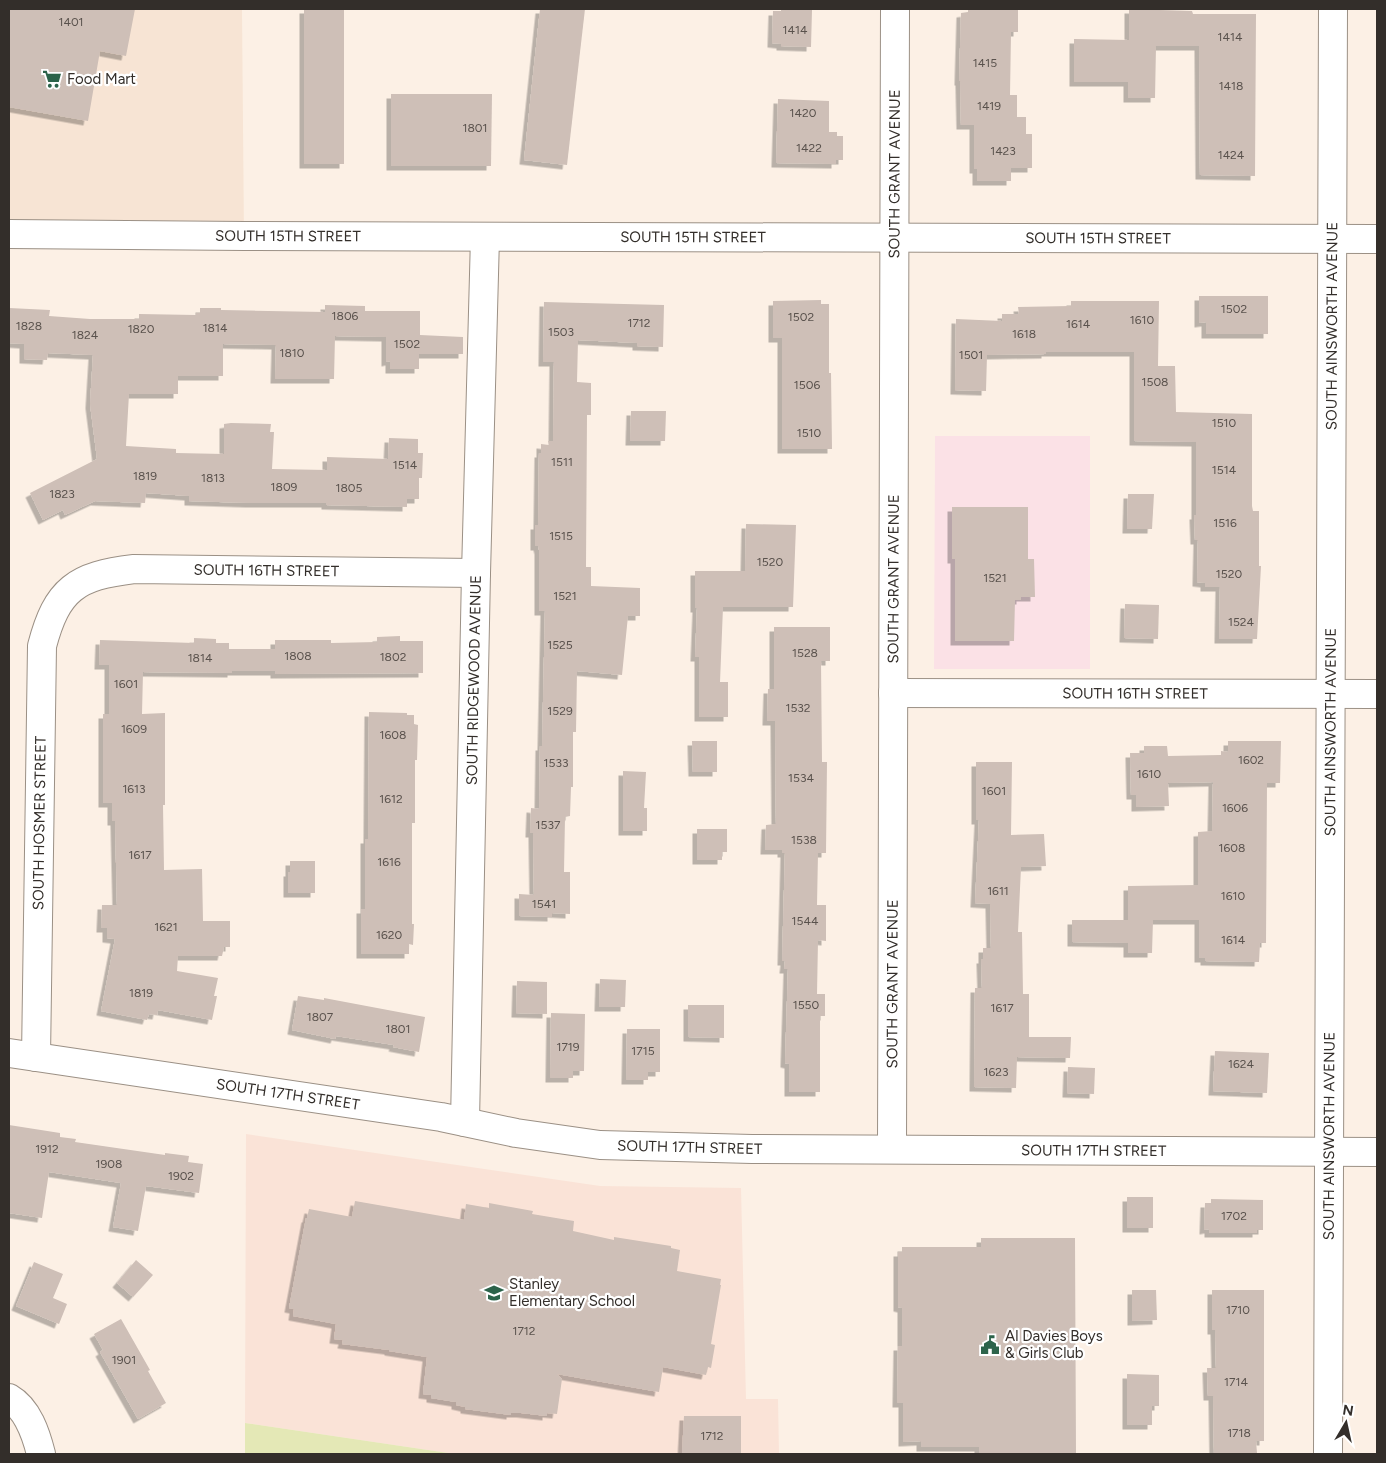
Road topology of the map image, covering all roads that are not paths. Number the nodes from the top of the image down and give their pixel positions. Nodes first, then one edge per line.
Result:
1 (896, 9) edge
2 (1333, 9) edge
3 (9, 234) edge
4 (485, 237) junction
5 (895, 238) junction
6 (1332, 239) junction
7 (1377, 239) edge
8 (476, 573) junction
9 (64, 595) joint
10 (893, 693) junction
11 (1330, 694) junction
12 (1377, 694) edge
13 (9, 1053) edge
14 (36, 1057) junction
15 (465, 1122) junction
16 (892, 1149) junction
17 (1329, 1152) junction
18 (1377, 1152) edge
19 (9, 1398) edge
20 (41, 1454) edge
21 (1328, 1454) edge

1 - 5 street, SOUTH GRANT AVENUE
2 - 6 street, SOUTH AINSWORTH AVENUE
3 - 4 street, SOUTH 15TH STREET
4 - 5 street, SOUTH 15TH STREET
4 - 8 street, SOUTH RIDGEWOOD AVENUE
5 - 6 street, SOUTH 15TH STREET
5 - 10 street, SOUTH GRANT AVENUE
6 - 7 street, SOUTH 15TH STREET
6 - 11 street, SOUTH AINSWORTH AVENUE
8 - 9 street, SOUTH 16TH STREET
8 - 15 street, SOUTH RIDGEWOOD AVENUE
9 - 14 street, SOUTH HOSMER STREET
10 - 11 street, SOUTH 16TH STREET
10 - 16 street, SOUTH GRANT AVENUE
11 - 12 street, SOUTH 16TH STREET
11 - 17 street, SOUTH AINSWORTH AVENUE
13 - 14 street, SOUTH 17TH STREET
14 - 15 street, SOUTH 17TH STREET
15 - 16 street, SOUTH 17TH STREET
16 - 17 street, SOUTH 17TH STREET
17 - 18 street, SOUTH 17TH STREET
17 - 21 street, SOUTH AINSWORTH AVENUE
19 - 20 street

